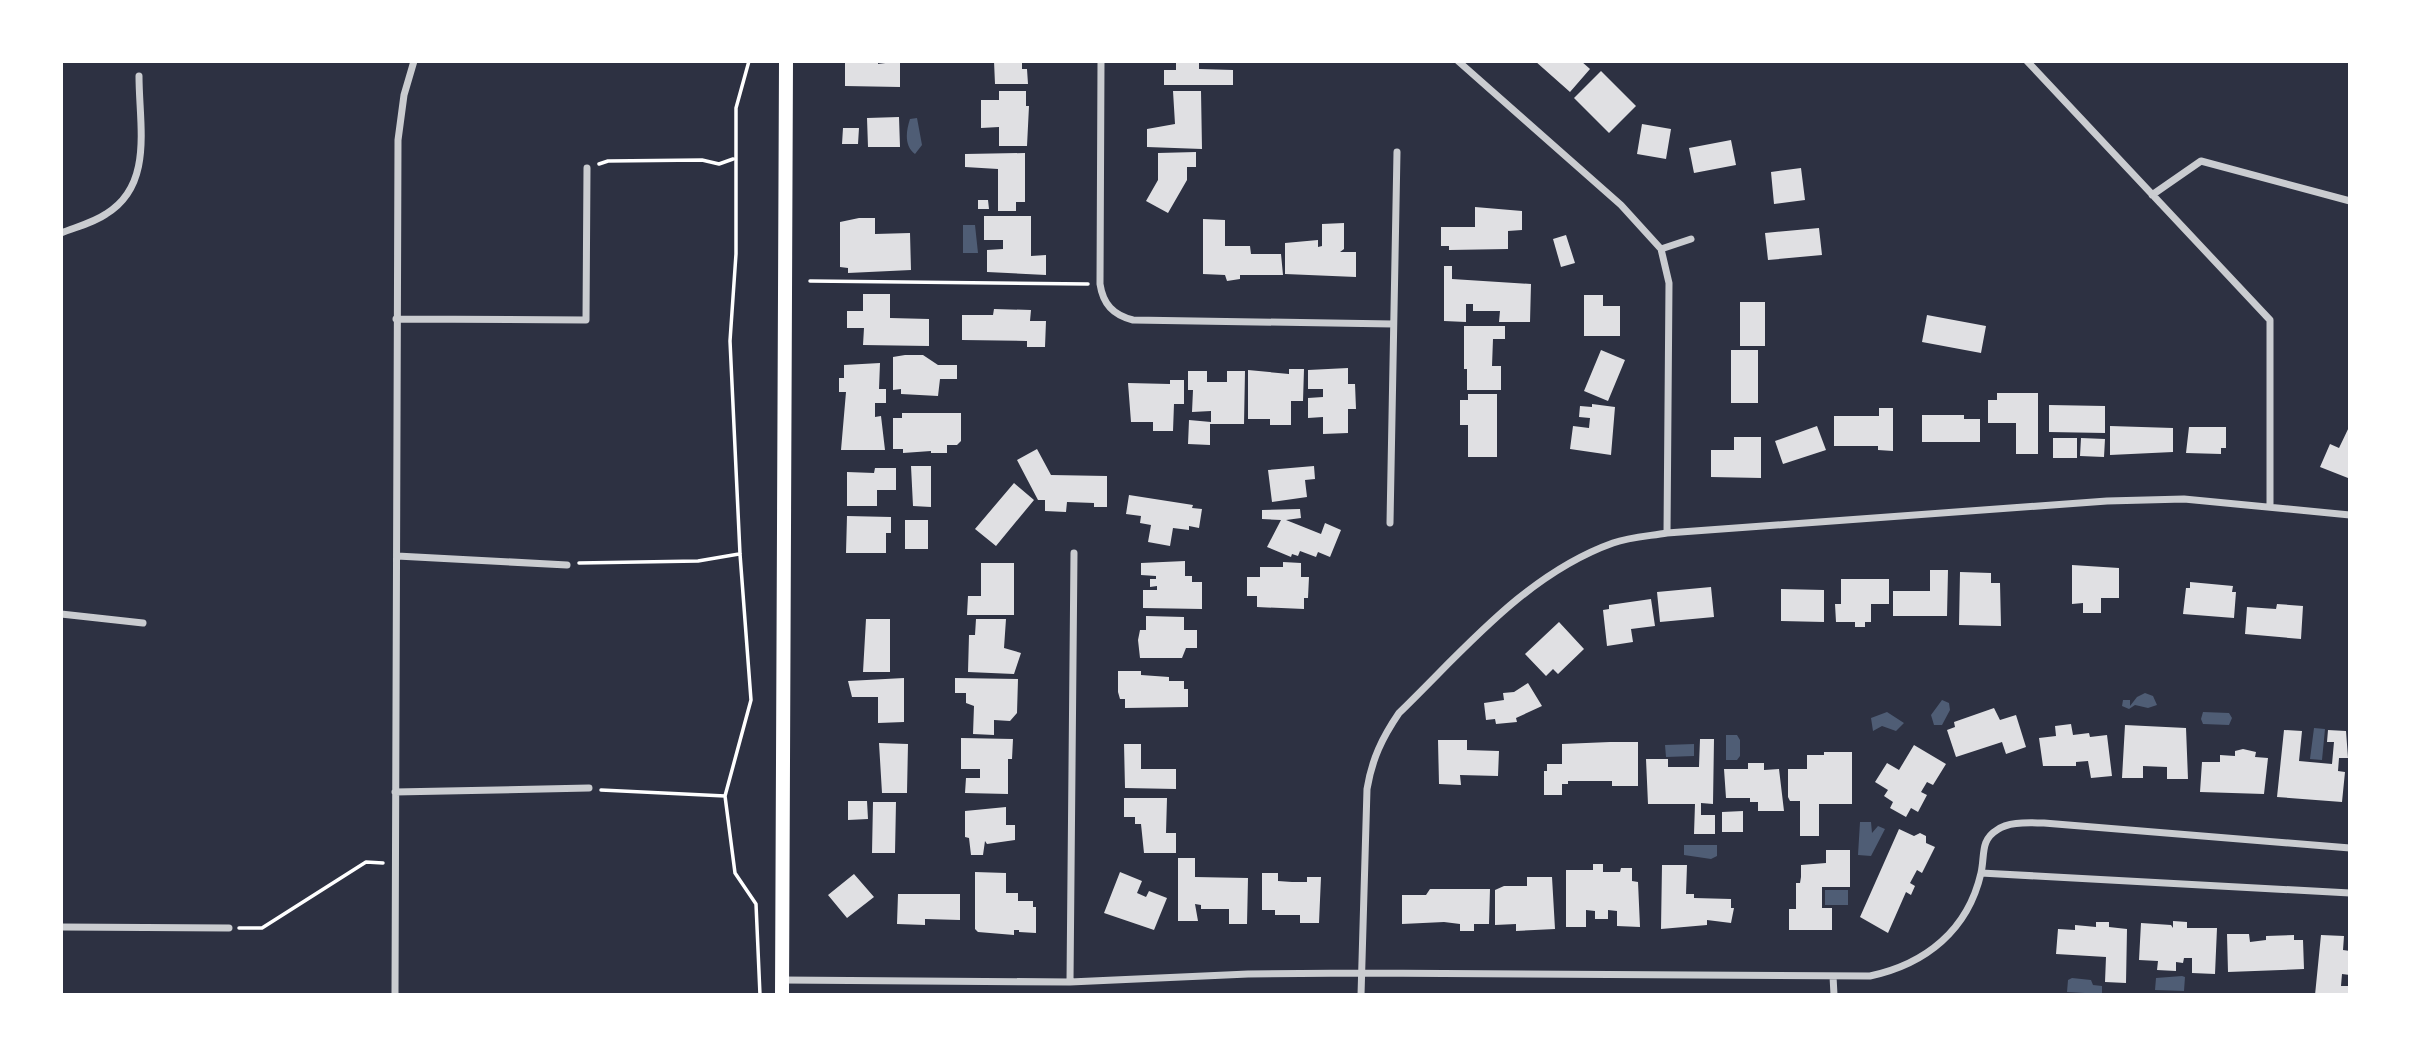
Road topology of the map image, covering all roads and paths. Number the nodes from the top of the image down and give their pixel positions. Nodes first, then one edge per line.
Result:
1 (414, 61) edge
2 (749, 61) edge
3 (786, 61) edge
4 (1101, 61) edge
5 (1458, 61) edge
6 (2027, 61) edge
7 (139, 76) dead end
8 (1397, 152) dead end
9 (734, 159) junction
10 (587, 168) joint
11 (2152, 195) junction
12 (2350, 201) edge
13 (61, 233) edge
14 (1690, 239) dead end
15 (1661, 249) junction
16 (810, 281) dead end
17 (1100, 284) junction
18 (396, 319) junction
19 (1393, 324) junction
20 (2270, 506) junction
21 (2350, 514) edge
22 (1390, 523) dead end
23 (1667, 533) junction
24 (1074, 553) dead end
25 (740, 554) junction
26 (397, 556) junction
27 (567, 565) joint
28 (61, 614) edge
29 (142, 623) dead end
30 (589, 788) joint
31 (395, 792) junction
32 (725, 796) junction
33 (2350, 848) edge
34 (395, 863) junction
35 (1981, 873) junction
36 (2350, 893) edge
37 (61, 927) edge
38 (229, 928) joint
39 (1361, 973) junction
40 (1833, 976) junction
41 (1070, 982) junction
42 (782, 988) edge
43 (395, 995) edge
44 (760, 995) edge
45 (1361, 995) edge
46 (1834, 995) edge

1 - 18 street
2 - 9 path
3 - 42 main road
4 - 17 street
5 - 15 street
6 - 11 street
7 - 13 street
8 - 19 street
9 - 10 path
9 - 25 path
10 - 18 street
11 - 12 street
11 - 20 street
14 - 15 street
15 - 23 street
16 - 17 path
17 - 19 street
18 - 26 street
19 - 22 street
20 - 21 street
20 - 23 street
23 - 39 street
24 - 41 street
25 - 27 path
25 - 32 path
26 - 27 street
26 - 31 street
28 - 29 street
30 - 31 street
30 - 32 path
31 - 34 street
32 - 44 path
33 - 35 street
34 - 38 path
34 - 43 street
35 - 36 street
35 - 40 street
37 - 38 street
39 - 40 street
39 - 41 street
39 - 45 street
40 - 46 street
41 - 42 street

